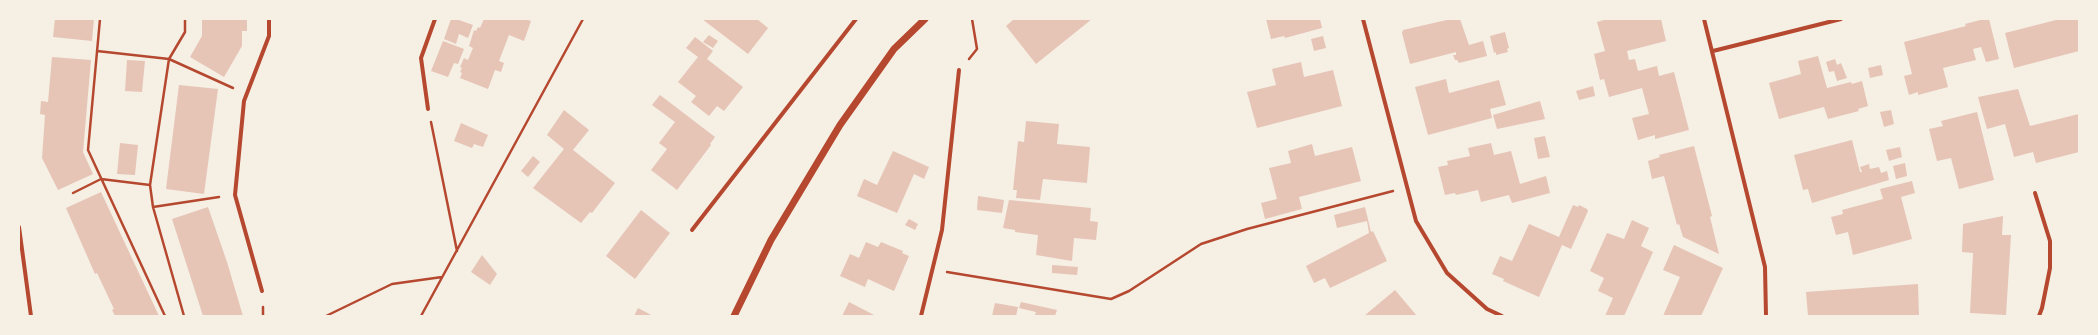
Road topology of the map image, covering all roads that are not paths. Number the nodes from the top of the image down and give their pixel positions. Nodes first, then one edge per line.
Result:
1 (269, 19) edge
2 (435, 19) edge
3 (856, 19) edge
4 (925, 19) edge
5 (1362, 19) edge
6 (1704, 19) edge
7 (1841, 19) edge
8 (1713, 51) junction
9 (960, 70) road end
10 (428, 109) road end
11 (2035, 193) dead end
12 (19, 227) edge
13 (692, 230) dead end
14 (262, 291) dead end
15 (31, 316) edge
16 (734, 316) edge
17 (921, 316) edge
18 (1502, 316) edge
19 (1766, 316) edge
20 (2039, 316) edge

1 - 14 street
2 - 10 street
3 - 13 street
4 - 16 street
5 - 18 street
6 - 8 street
7 - 8 street
8 - 19 street
9 - 17 street
11 - 20 street
12 - 15 street

